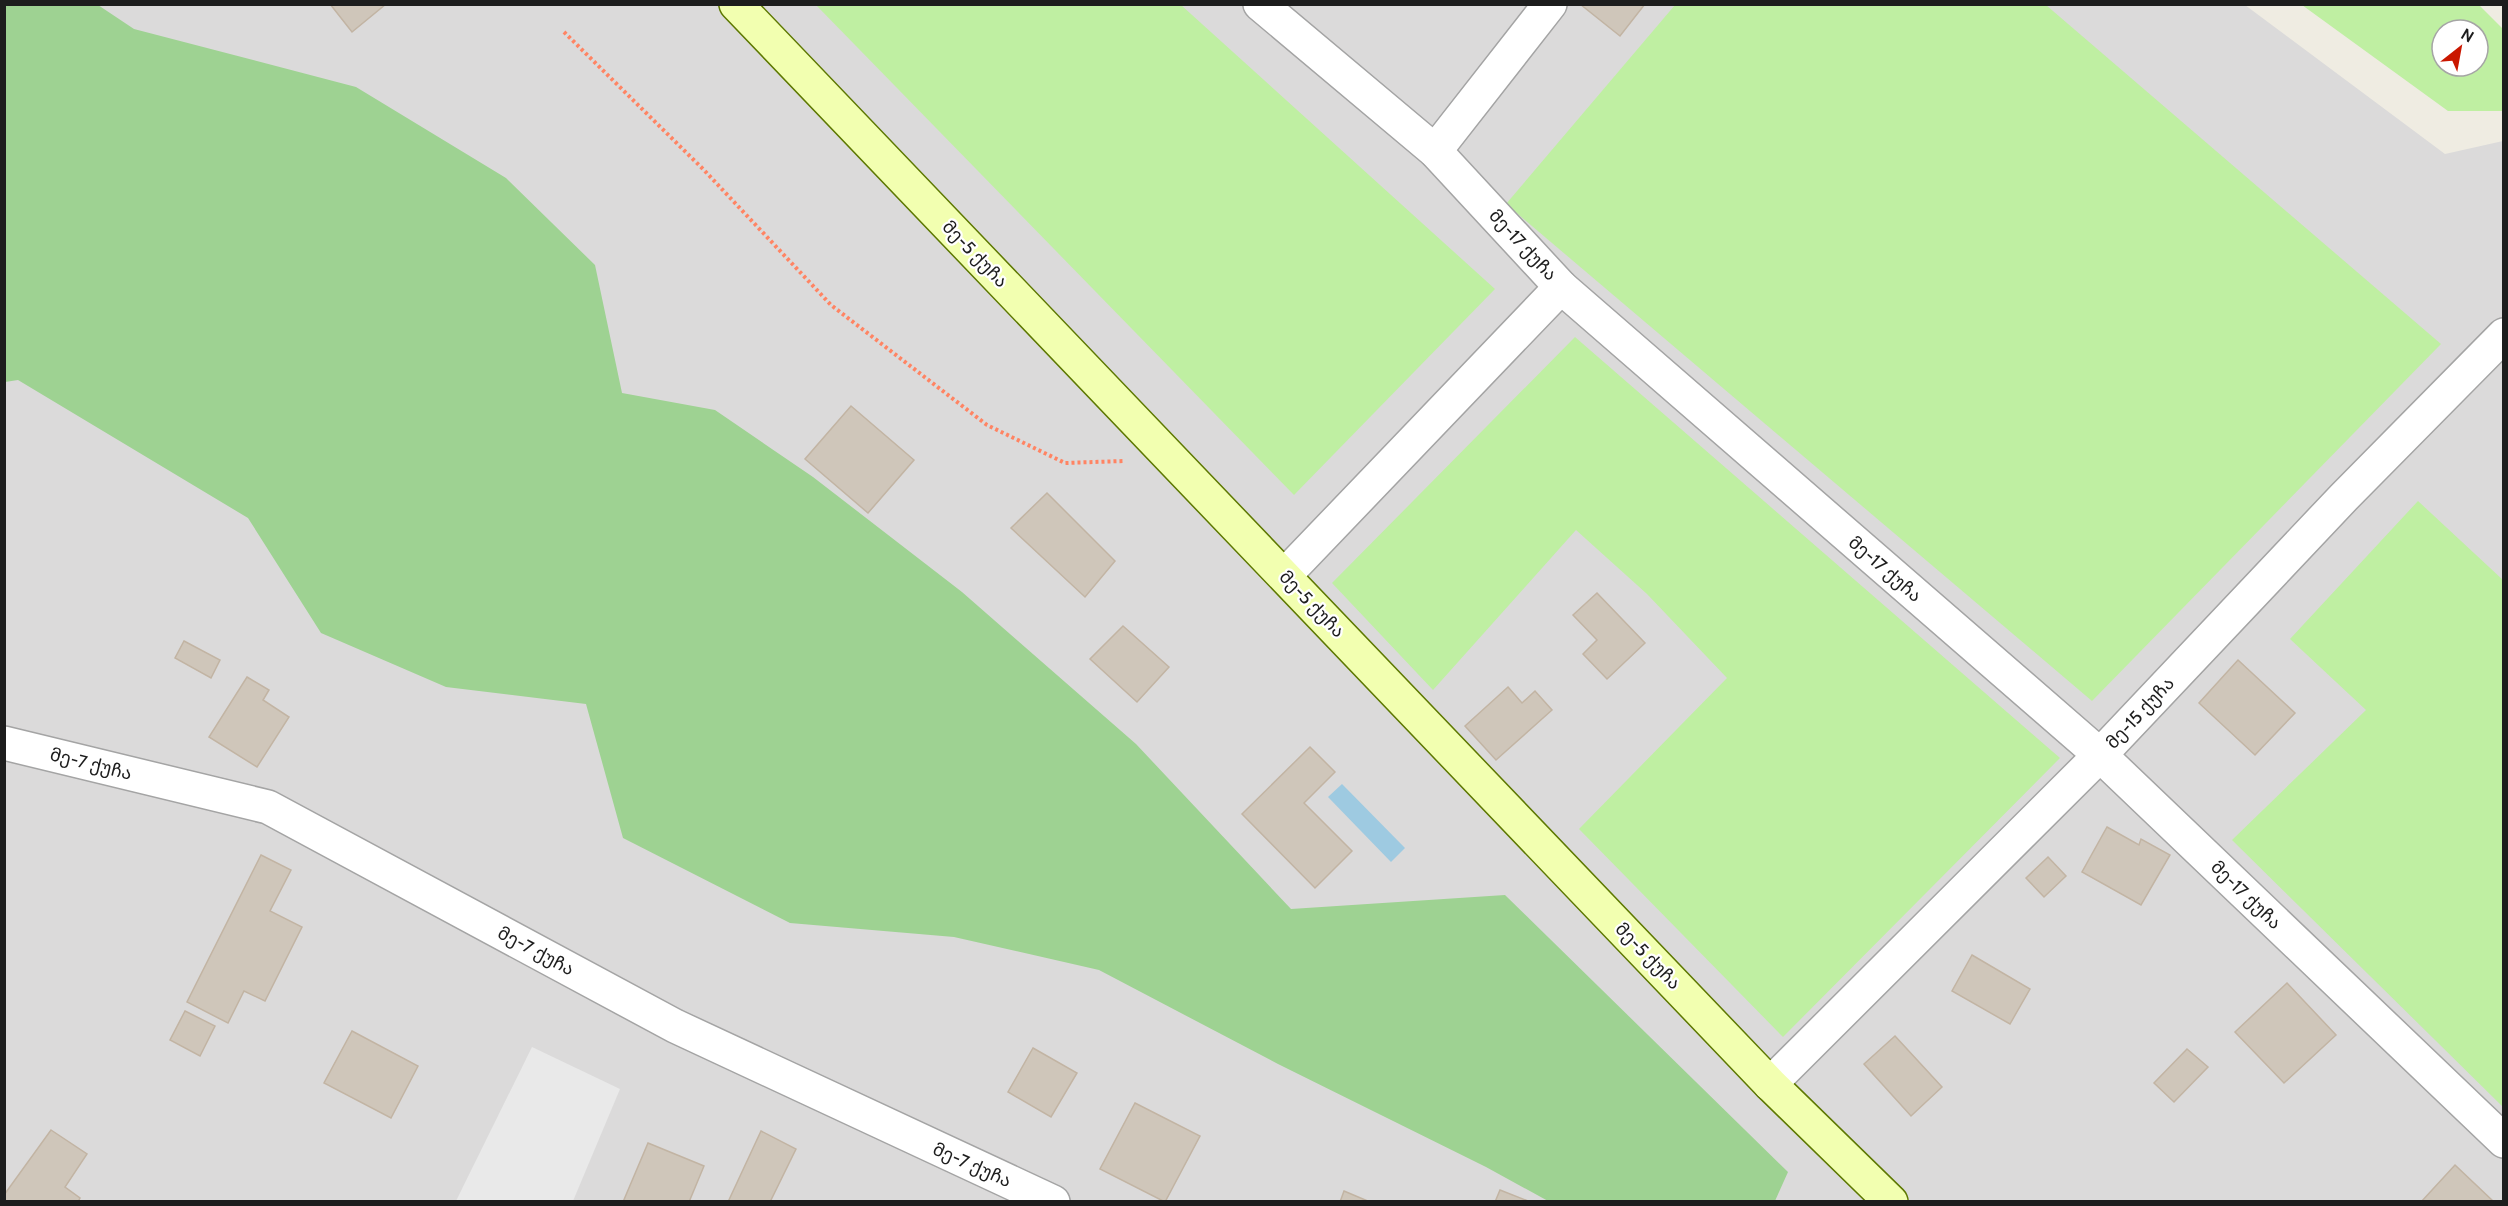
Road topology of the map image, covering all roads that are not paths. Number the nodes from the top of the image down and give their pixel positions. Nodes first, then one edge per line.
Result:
1 (736, 4) edge
2 (1260, 4) edge
3 (1550, 4) edge
4 (1435, 151) junction
5 (1561, 287) junction
6 (2504, 334) edge
7 (1285, 575) junction
8 (4, 743) edge
9 (2100, 755) junction
10 (1770, 1084) junction
11 (2504, 1142) edge
12 (1053, 1202) edge
13 (1891, 1202) edge

1 - 7 street, მე-5 ქუჩა
2 - 4 street, მე-17 ქუჩა
3 - 4 street
4 - 5 street, მე-17 ქუჩა
5 - 7 street
5 - 9 street, მე-17 ქუჩა
6 - 9 street, მე-15 ქუჩა
7 - 10 street, მე-5 ქუჩა
8 - 12 street, მე-7 ქუჩა
9 - 10 street, მე-15 ქუჩა
9 - 11 street, მე-17 ქუჩა
10 - 13 street, მე-5 ქუჩა

